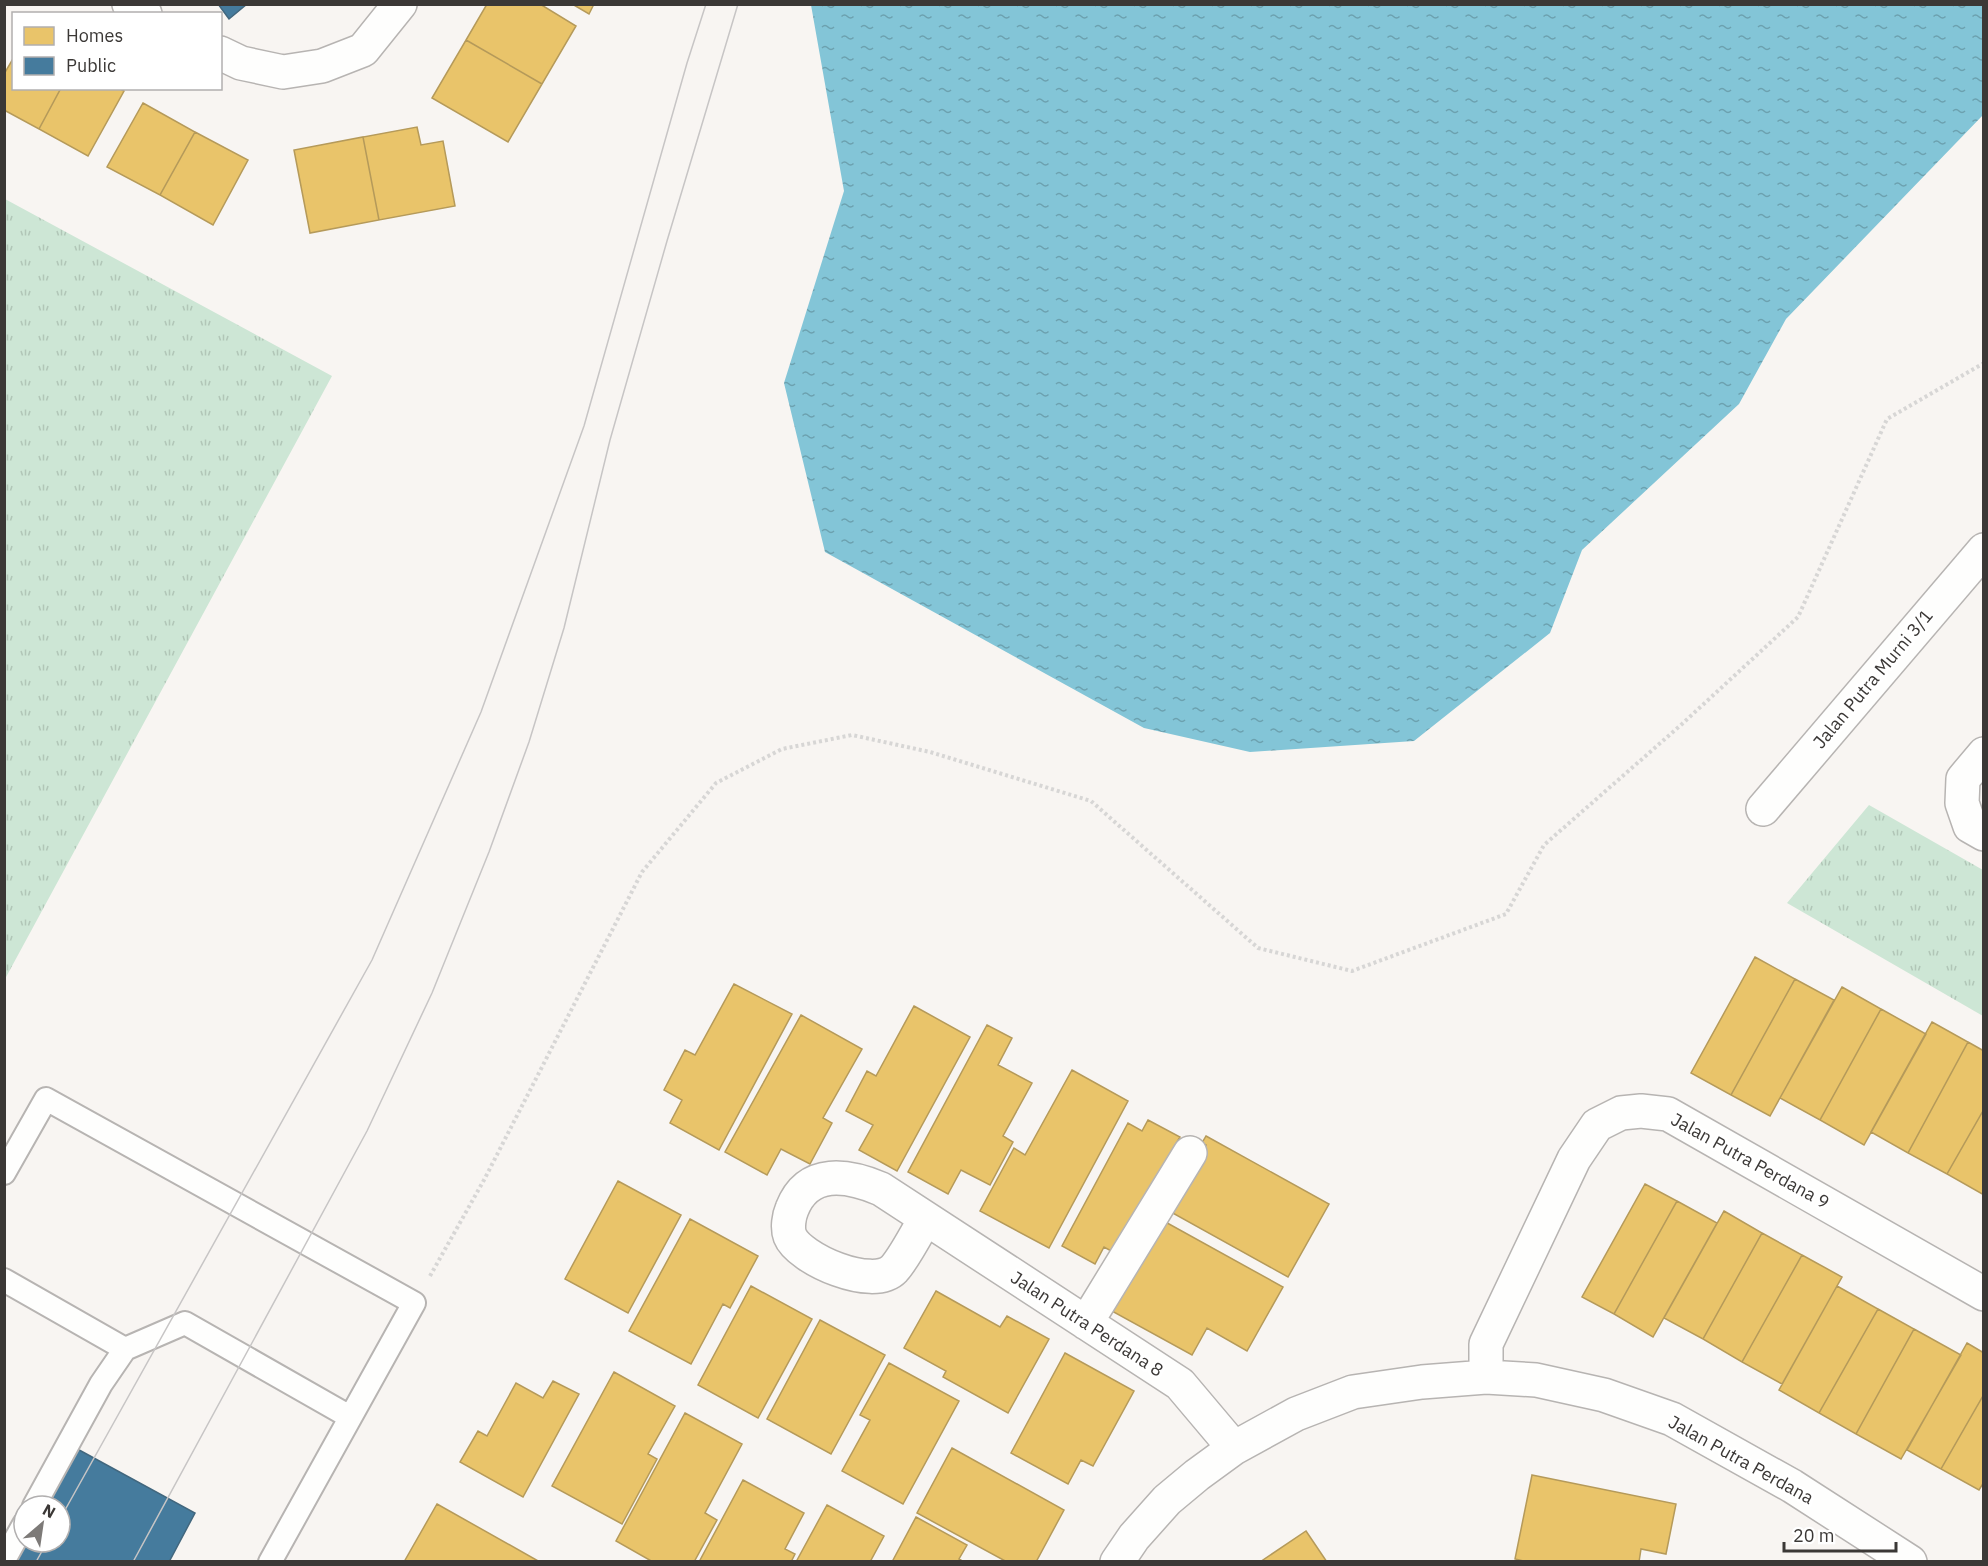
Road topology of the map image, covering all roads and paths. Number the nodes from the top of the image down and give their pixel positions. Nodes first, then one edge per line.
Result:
1 (129, 4) edge
2 (400, 4) edge
3 (142, 12) edge
4 (222, 55) edge
5 (1983, 363) edge
6 (1983, 550) edge
7 (1983, 754) edge
8 (1763, 809) dead end
9 (1983, 834) edge
10 (1190, 1153) dead end
11 (4, 1173) edge
12 (925, 1219) dead end
13 (4, 1280) edge
14 (1983, 1294) edge
15 (414, 1303) junction
16 (1086, 1323) junction
17 (124, 1348) junction
18 (1486, 1377) junction
19 (350, 1417) junction
20 (1234, 1448) junction
21 (41, 1494) edge
22 (12, 1546) edge
23 (4, 1560) edge
24 (270, 1562) edge
25 (1117, 1562) edge
26 (1910, 1562) edge

1 - 3 street
2 - 4 street
5 - 15 path
6 - 8 street, Jalan Putra Murni 3/1
7 - 9 street
10 - 16 street
11 - 15 lane
12 - 16 street, Jalan Putra Perdana 8
13 - 17 lane
14 - 18 street, Jalan Putra Perdana 9
15 - 19 lane
16 - 20 street, Jalan Putra Perdana 8
17 - 19 lane
17 - 21 lane
18 - 20 street, Jalan Putra Perdana
18 - 26 street, Jalan Putra Perdana
19 - 24 lane
20 - 25 street, Jalan Putra Perdana
22 - 23 lane

